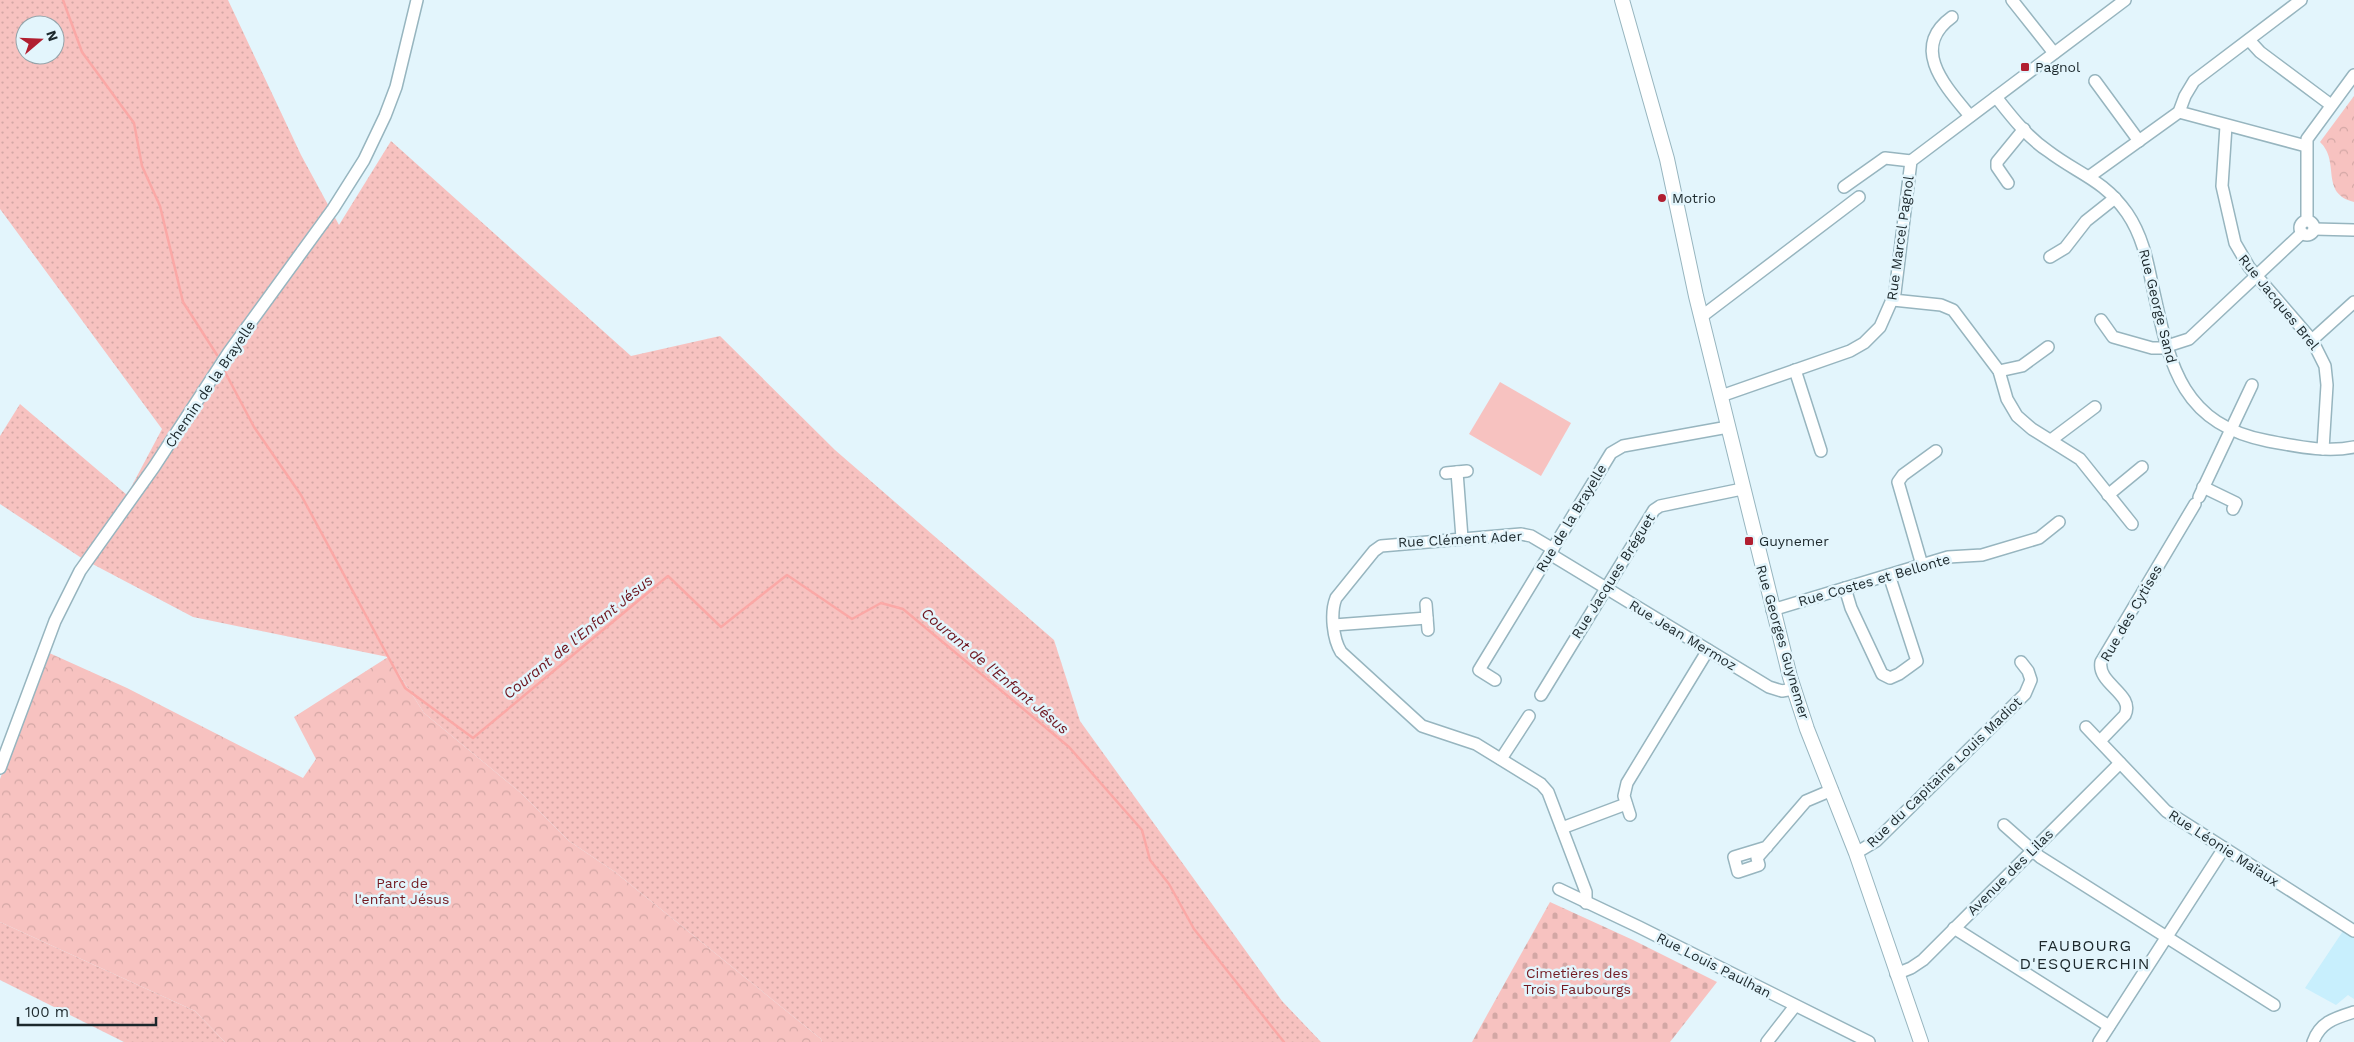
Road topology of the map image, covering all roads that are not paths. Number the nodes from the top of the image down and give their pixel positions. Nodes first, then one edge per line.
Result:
1 (417, 0) edge
2 (1622, 0) edge
3 (2012, 0) edge
4 (2125, 0) edge
5 (2301, 0) edge
6 (1952, 17) dead end
7 (2249, 40) junction
8 (2054, 53) junction
9 (2354, 75) edge
10 (2095, 81) dead end
11 (1996, 97) junction
12 (2332, 105) junction
13 (2179, 112) junction
14 (1970, 116) junction
15 (2226, 126) junction
16 (2024, 130) junction
17 (2139, 141) junction
18 (2306, 146) junction
19 (1911, 161) junction
20 (2090, 176) junction
21 (2008, 183) dead end
22 (1844, 187) dead end
23 (1859, 196) dead end
24 (2115, 198) junction
25 (2310, 225) junction
26 (2354, 230) edge
27 (2050, 257) dead end
28 (2256, 276) junction
29 (1894, 300) junction
30 (2354, 302) edge
31 (1701, 317) junction
32 (2101, 320) dead end
33 (2312, 340) junction
34 (2166, 346) junction
35 (2048, 347) dead end
36 (1796, 370) junction
37 (1999, 371) junction
38 (2252, 385) dead end
39 (1721, 396) junction
40 (2095, 407) dead end
41 (1728, 427) junction
42 (2231, 429) junction
43 (2051, 440) junction
44 (2354, 447) edge
45 (2323, 449) junction
46 (1820, 451) dead end
47 (1936, 451) dead end
48 (2142, 468) dead end
49 (1457, 472) dead end
50 (1742, 489) junction
51 (2108, 495) junction
52 (2199, 496) junction
53 (2233, 509) dead end
54 (2059, 522) dead end
55 (2132, 524) dead end
56 (1462, 538) junction
57 (1551, 552) junction
58 (1922, 565) junction
59 (1889, 575) junction
60 (1605, 588) junction
61 (1845, 588) junction
62 (1426, 604) dead end
63 (1772, 610) junction
64 (1427, 618) junction
65 (1334, 625) junction
66 (1428, 630) dead end
67 (1708, 650) junction
68 (2021, 662) dead end
69 (1495, 680) dead end
70 (1793, 689) junction
71 (1541, 695) dead end
72 (1529, 716) dead end
73 (2086, 727) dead end
74 (2100, 741) junction
75 (1502, 759) junction
76 (2120, 763) junction
77 (0, 768) edge
78 (1832, 790) junction
79 (2004, 825) dead end
80 (1562, 828) junction
81 (1767, 847) dead end
82 (2224, 848) junction
83 (2031, 851) junction
84 (1856, 853) junction
85 (1559, 889) dead end
86 (1586, 903) junction
87 (1954, 928) junction
88 (2354, 931) edge
89 (2166, 937) junction
90 (1896, 974) junction
91 (2274, 1005) dead end
92 (1795, 1006) junction
93 (2354, 1012) edge
94 (2109, 1026) junction
95 (1917, 1038) edge
96 (1767, 1042) edge
97 (1869, 1042) edge
98 (2099, 1042) edge
99 (2313, 1042) edge

1 - 77 street, Chemin de la Brayelle
2 - 31 main road, Rue Georges Guynemer
3 - 8 street
4 - 8 street, Rue Marcel Pagnol
5 - 7 street
6 - 14 street
7 - 12 street
7 - 13 street
8 - 11 street, Rue Marcel Pagnol
9 - 12 street
10 - 17 street
11 - 14 street, Rue Marcel Pagnol
11 - 16 street, Rue George Sand
12 - 18 street
13 - 15 street
13 - 17 street
14 - 19 street, Rue Marcel Pagnol
15 - 18 street
15 - 28 street, Rue Jacques Brel
16 - 20 street, Rue George Sand
16 - 21 street
17 - 20 street
18 - 25 street
19 - 22 street
19 - 29 street, Rue Marcel Pagnol
20 - 24 street, Rue George Sand
23 - 31 street
24 - 27 street
24 - 34 street, Rue George Sand
25 - 26 street
25 - 28 street
28 - 33 street, Rue Jacques Brel
28 - 34 street
29 - 36 street, Rue Marcel Pagnol
29 - 37 street
30 - 33 street
31 - 39 main road, Rue Georges Guynemer
32 - 34 street
33 - 45 street, Rue Jacques Brel
34 - 42 street, Rue George Sand
35 - 37 street
36 - 39 street, Rue Marcel Pagnol
36 - 46 street
37 - 43 street
38 - 42 street
39 - 41 main road, Rue Georges Guynemer
40 - 43 street
41 - 50 main road, Rue Georges Guynemer
41 - 57 street, Rue de la Brayelle
42 - 45 street, Rue George Sand
42 - 52 street
43 - 51 street
44 - 45 street, Rue George Sand
47 - 58 street
48 - 51 street
49 - 56 street
50 - 60 street, Rue Jacques Bréguet
50 - 63 main road, Rue Georges Guynemer
51 - 55 street
52 - 53 street
52 - 74 street, Rue des Cytises
54 - 58 street, Rue Costes et Bellonte
56 - 57 street, Rue Clément Ader
56 - 65 street, Rue Clément Ader
57 - 60 street, Rue Jean Mermoz
57 - 69 street, Rue de la Brayelle
58 - 59 street, Rue Costes et Bellonte
59 - 61 street, Rue Costes et Bellonte
59 - 61 street
60 - 67 street, Rue Jean Mermoz
60 - 71 street, Rue Jacques Bréguet
61 - 63 street, Rue Costes et Bellonte
62 - 64 street
63 - 70 main road, Rue Georges Guynemer
64 - 65 street
64 - 66 street
65 - 75 street, Rue Clément Ader
67 - 70 street, Rue Jean Mermoz
67 - 80 street
68 - 84 street, Rue du Capitaine Louis Madiot
70 - 78 main road, Rue Georges Guynemer
72 - 75 street
73 - 74 street, Rue Léonie Maïaux
74 - 76 street, Rue Léonie Maïaux
75 - 80 street, Rue Clément Ader
76 - 82 street, Rue Léonie Maïaux
76 - 83 street, Avenue des Lilas
78 - 81 street
78 - 84 main road, Rue Georges Guynemer
79 - 83 street
80 - 86 street, Rue Clément Ader
82 - 88 street, Rue Léonie Maïaux
82 - 89 street
83 - 87 street, Avenue des Lilas
83 - 89 street
84 - 90 main road, Rue Georges Guynemer
85 - 86 street, Rue Louis Paulhan
86 - 92 street, Rue Louis Paulhan
87 - 90 street, Avenue des Lilas
87 - 94 street
89 - 91 street
89 - 94 street
90 - 95 main road, Rue Georges Guynemer
92 - 96 street
92 - 97 street, Rue Louis Paulhan
93 - 99 street
94 - 98 street

